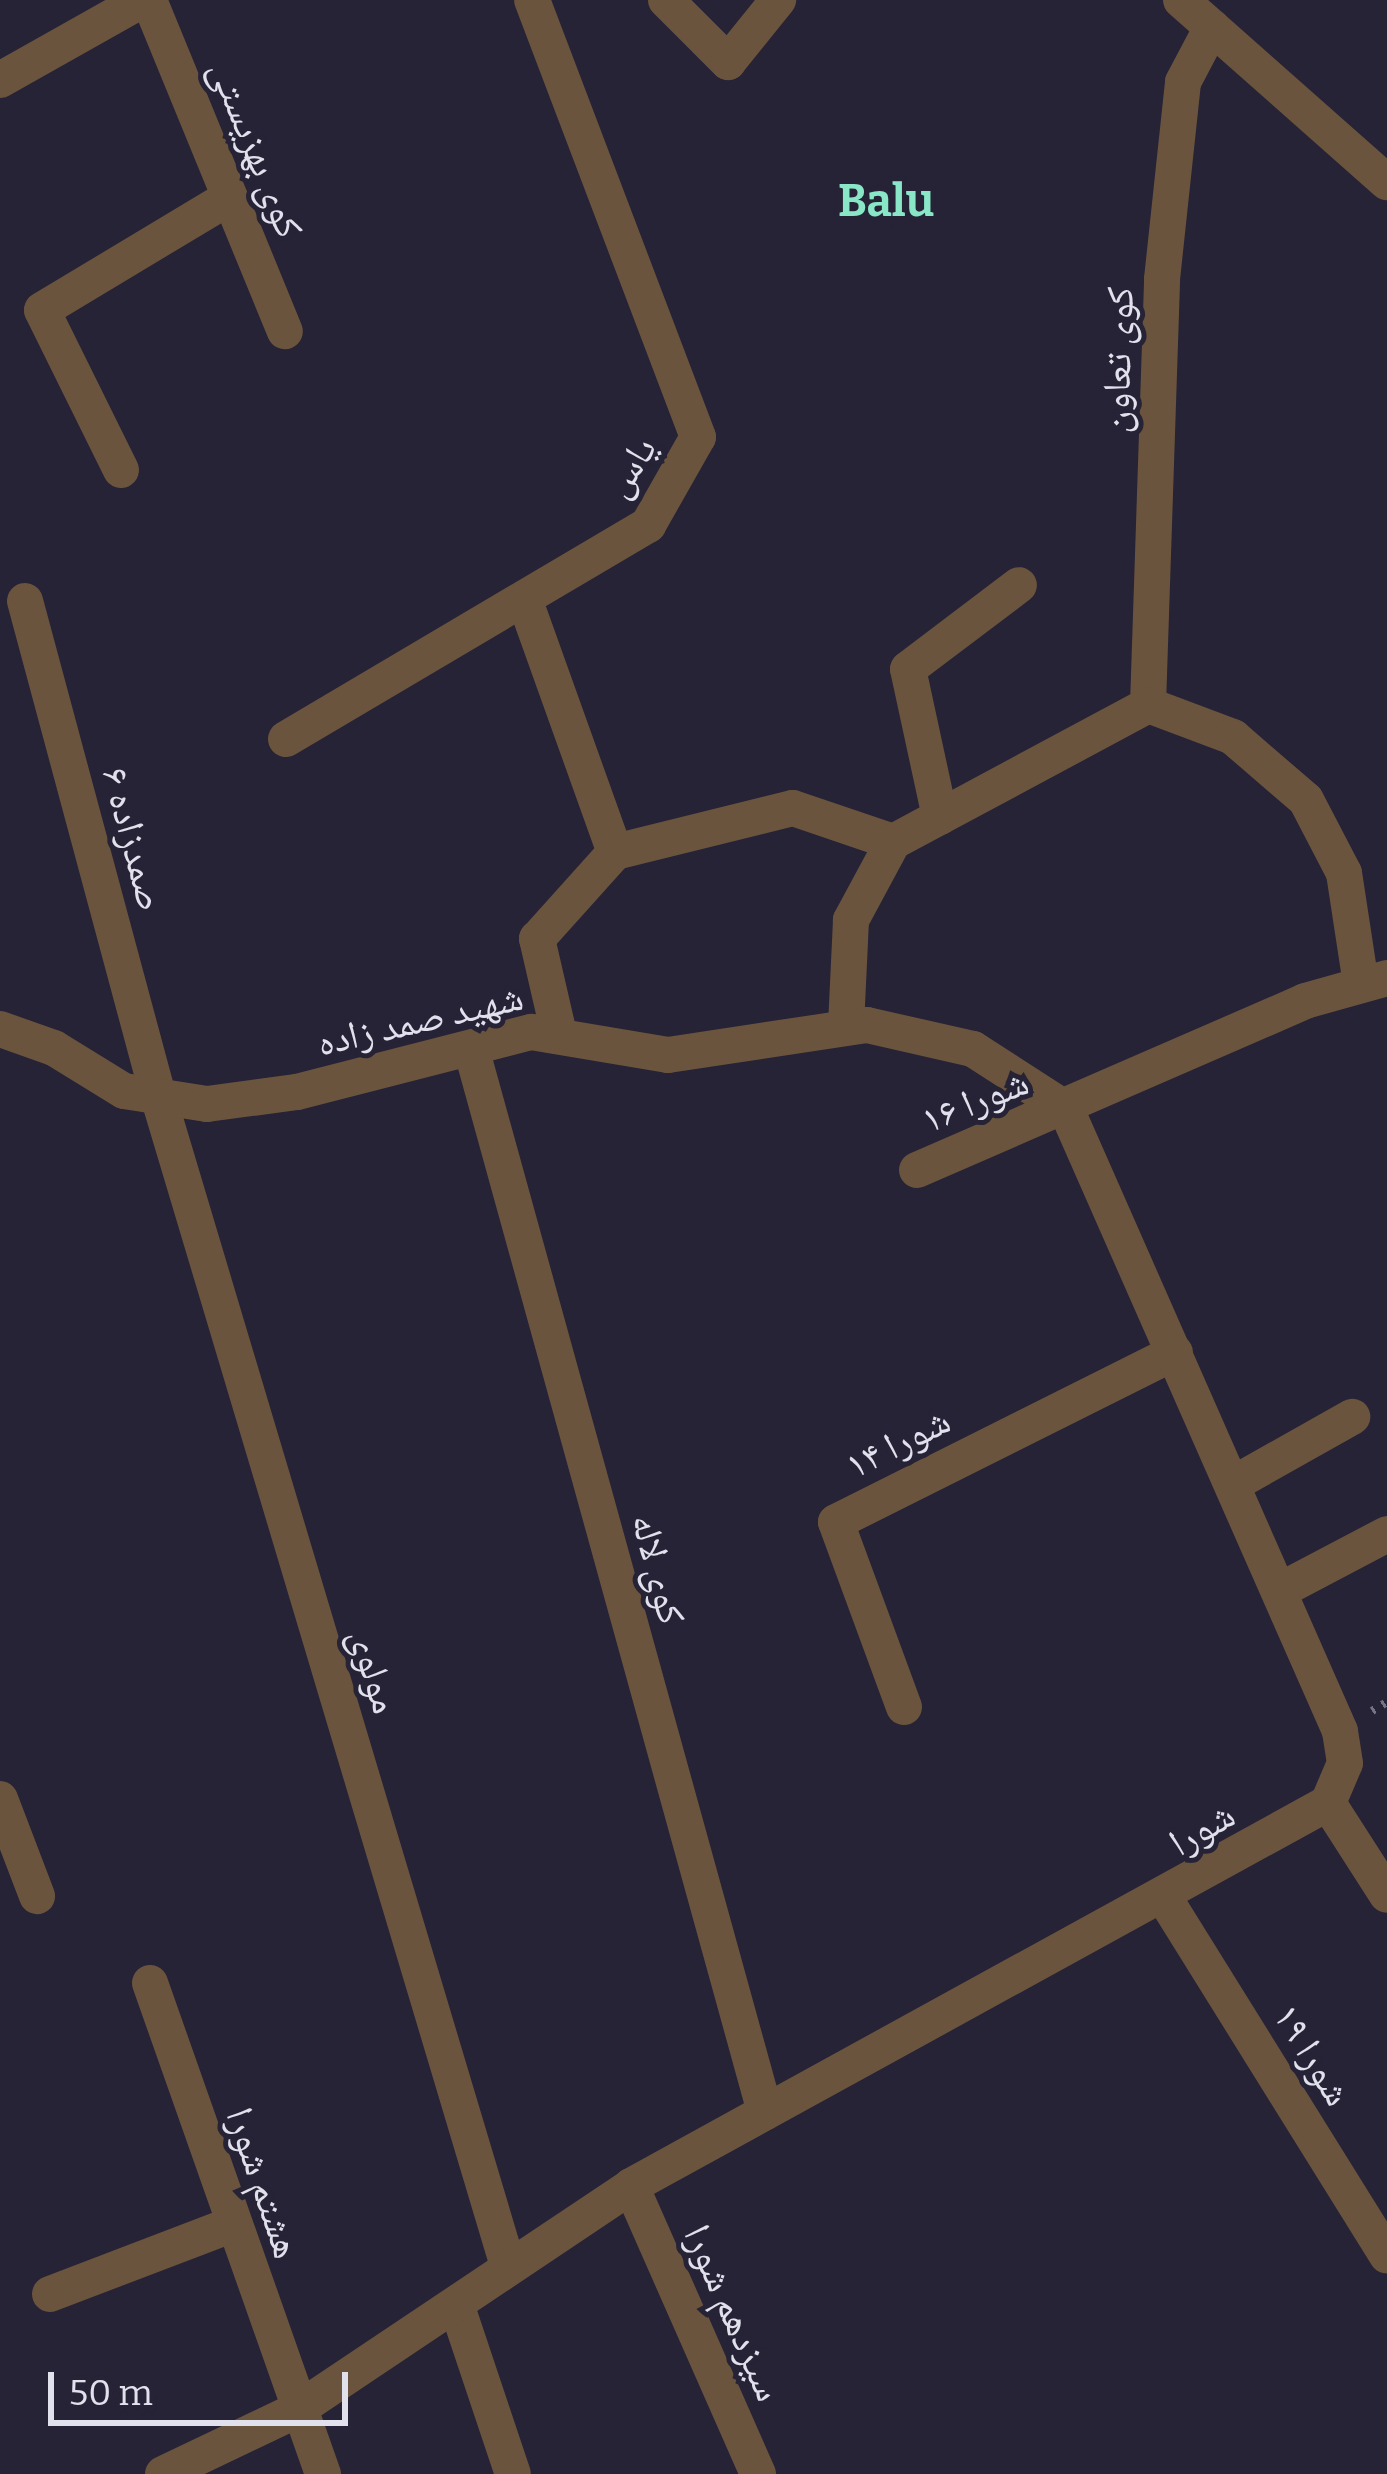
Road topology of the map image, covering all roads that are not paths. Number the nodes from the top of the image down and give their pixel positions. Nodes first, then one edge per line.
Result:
1 (145, 0) edge
2 (532, 0) edge
3 (666, 0) edge
4 (778, 0) edge
5 (1181, 0) edge
6 (1212, 27) junction
7 (0, 80) edge
8 (1387, 182) edge
9 (230, 196) junction
10 (285, 331) dead end
11 (121, 470) dead end
12 (1019, 585) dead end
13 (25, 601) dead end
14 (526, 604) junction
15 (1148, 705) junction
16 (286, 739) dead end
17 (940, 817) junction
18 (893, 842) junction
19 (615, 852) junction
20 (1374, 981) edge
21 (846, 1027) junction
22 (0, 1029) edge
23 (559, 1034) junction
24 (470, 1048) junction
25 (159, 1100) junction
26 (1066, 1109) junction
27 (917, 1170) dead end
28 (1175, 1352) junction
29 (1352, 1417) dead end
30 (1233, 1484) junction
31 (1387, 1534) edge
32 (1279, 1591) junction
33 (904, 1707) dead end
34 (0, 1799) edge
35 (1328, 1803) junction
36 (1387, 1894) edge
37 (37, 1896) dead end
38 (1165, 1899) junction
39 (150, 1983) dead end
40 (765, 2112) junction
41 (631, 2186) junction
42 (233, 2224) junction
43 (1387, 2256) edge
44 (508, 2266) junction
45 (50, 2294) dead end
46 (456, 2304) junction
47 (297, 2410) junction
48 (163, 2474) edge
49 (322, 2474) edge
50 (513, 2474) edge
51 (758, 2474) edge

1 - 7 street
1 - 9 street, کوی بهزیستی
2 - 14 street, یاس
3 - 4 street
5 - 6 street
6 - 8 street
6 - 15 street, کوی تعاون
9 - 10 street, کوی بهزیستی
9 - 11 street
12 - 17 street
13 - 25 street, صمدزاده ۶
14 - 16 street, یاس
14 - 19 street
15 - 17 street
15 - 20 street
17 - 18 street
18 - 19 street
18 - 21 street
19 - 23 street
20 - 26 street
21 - 23 street, شهید صمد زاده
21 - 26 street, شهید صمد زاده
22 - 25 street, شهید صمد زاده
23 - 24 street, شهید صمد زاده
24 - 25 street, شهید صمد زاده
24 - 40 street, کوی لاله
25 - 44 street, مولوی
26 - 27 street, شورا ۱۶
26 - 28 street
28 - 30 street
28 - 33 street, شورا ۱۴
29 - 30 street
30 - 32 street
31 - 32 street
32 - 35 street
34 - 37 street
35 - 36 street
35 - 38 street, شورا
38 - 40 street, شورا
38 - 43 street, شورا ۱۹
39 - 42 street, هشتم شورا
40 - 41 street, شورا
41 - 44 street, شورا
41 - 51 street, سیزدهم شورا
42 - 45 street
42 - 47 street, هشتم شورا
44 - 46 street, شورا
46 - 47 street, شورا
46 - 50 street
47 - 48 street, شورا
47 - 49 street, هشتم شورا

